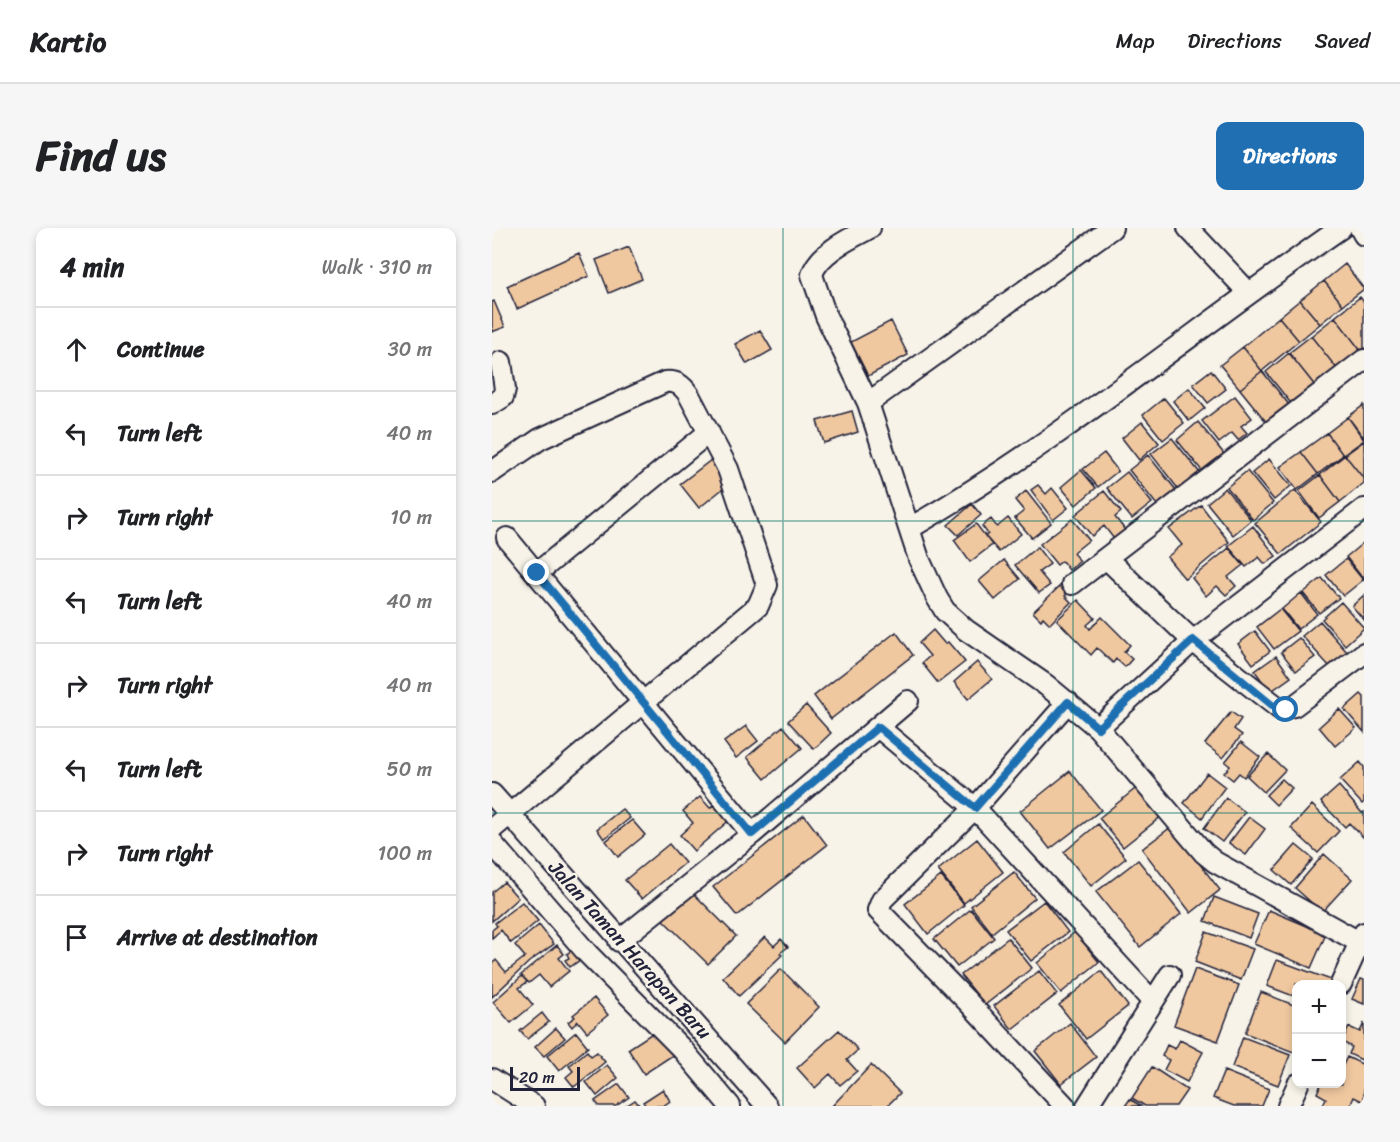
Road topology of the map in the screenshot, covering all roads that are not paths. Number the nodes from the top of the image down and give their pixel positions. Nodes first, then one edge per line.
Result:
1 (870, 228) edge
2 (1112, 228) edge
3 (1188, 228) edge
4 (1341, 228) edge
5 (1360, 228) edge
6 (1364, 235) edge
7 (1248, 292) junction
8 (1364, 360) edge
9 (501, 362) dead end
10 (868, 403) junction
11 (492, 404) edge
12 (709, 432) junction
13 (492, 472) edge
14 (1364, 509) edge
15 (910, 528) junction
16 (507, 538) dead end
17 (1107, 559) junction
18 (537, 573) junction
19 (1072, 584) dead end
20 (1193, 640) junction
21 (1364, 653) edge
22 (643, 701) junction
23 (908, 701) dead end
24 (1068, 702) junction
25 (878, 727) junction
26 (1098, 728) junction
27 (492, 794) edge
28 (975, 808) junction
29 (511, 815) junction
30 (492, 829) edge
31 (752, 834) junction
32 (492, 843) edge
33 (1361, 938) edge
34 (619, 941) junction
35 (1170, 975) dead end
36 (1343, 980) edge
37 (1153, 1002) junction
38 (684, 1011) junction
39 (664, 1031) junction
40 (492, 1079) edge
41 (1296, 1088) edge
42 (534, 1106) edge
43 (730, 1106) edge
44 (766, 1106) edge
45 (1065, 1106) edge
46 (1087, 1106) edge
47 (1288, 1106) edge

1 - 10 street
2 - 10 street
3 - 7 street
4 - 7 street
5 - 6 street
7 - 15 street
8 - 17 street
9 - 11 street
10 - 15 street
12 - 13 street
12 - 18 street
12 - 22 street
14 - 20 street
15 - 24 street
16 - 18 street
17 - 19 street
17 - 20 street
18 - 22 street
20 - 21 street
20 - 26 street
22 - 29 street
22 - 31 street
23 - 25 street
24 - 26 street
24 - 28 street
25 - 28 street
25 - 31 street
26 - 33 street
27 - 29 street, Jalan Taman Harapan Baru
28 - 37 street
28 - 45 street
29 - 30 street
29 - 34 street, Jalan Taman Harapan Baru
31 - 34 street
32 - 39 street, Jalan Taman Harapan Baru
33 - 36 street
34 - 38 street, Jalan Taman Harapan Baru
35 - 37 street
37 - 46 street
38 - 39 street
38 - 44 street, Jalan Taman Harapan Baru
39 - 43 street, Jalan Taman Harapan Baru
40 - 42 street
41 - 47 street

